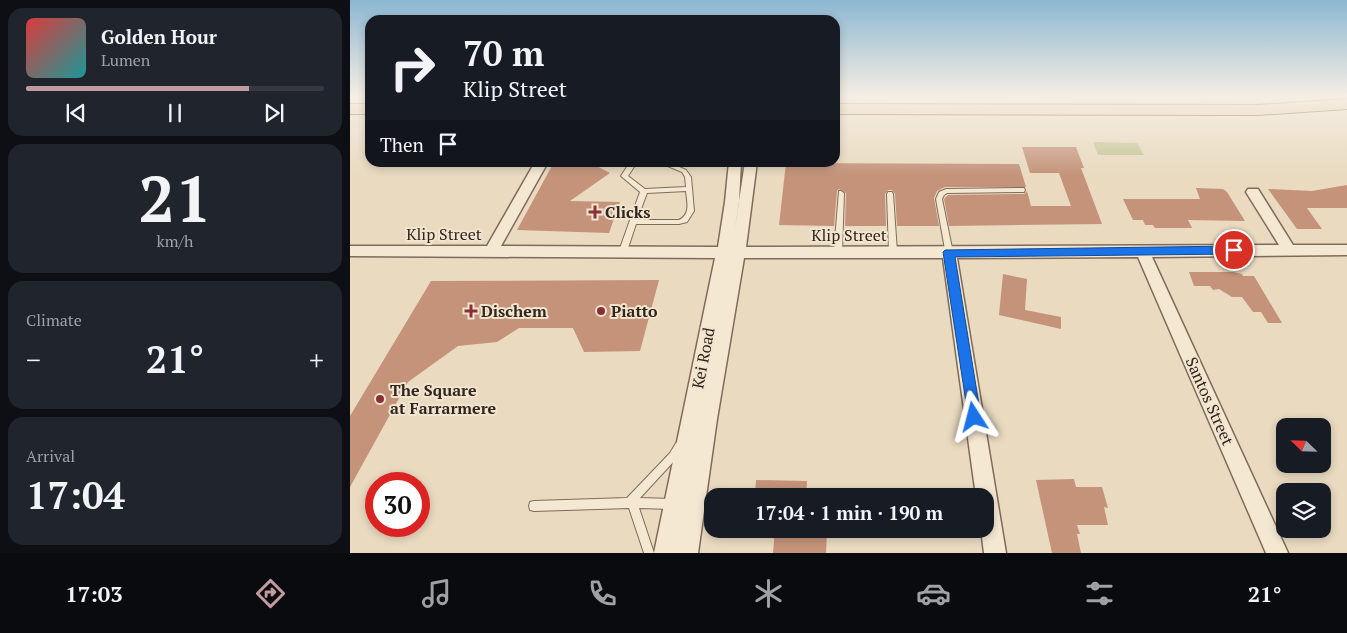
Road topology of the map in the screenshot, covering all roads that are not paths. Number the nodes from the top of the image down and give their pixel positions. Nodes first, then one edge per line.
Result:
1 (539, 167) edge
2 (630, 167) edge
3 (676, 167) edge
4 (735, 167) edge
5 (750, 167) edge
6 (689, 189) junction
7 (1022, 190) dead end
8 (644, 191) junction
9 (1253, 192) dead end
10 (841, 193) dead end
11 (890, 194) dead end
12 (633, 222) junction
13 (1142, 250) junction
14 (1289, 250) junction
15 (1346, 250) edge
16 (350, 251) edge
17 (491, 251) junction
18 (624, 251) junction
19 (731, 251) junction
20 (838, 252) junction
21 (893, 252) junction
22 (949, 252) junction
23 (687, 434) junction
24 (631, 503) junction
25 (674, 504) junction
26 (695, 504) junction
27 (534, 506) dead end
28 (649, 553) edge
29 (665, 553) edge
30 (687, 553) edge
31 (995, 553) edge
32 (1278, 553) edge

1 - 17 street
2 - 8 lane
3 - 6 lane
4 - 19 street, Kei Road
5 - 19 street, Kei Road
6 - 8 lane
6 - 12 lane
7 - 22 lane
8 - 12 lane
9 - 14 street
10 - 20 lane
11 - 21 lane
12 - 18 lane
13 - 14 street, Klip Street
13 - 22 street, Klip Street
13 - 32 street, Santos Street
14 - 15 street, Klip Street
16 - 17 street, Klip Street
17 - 18 street, Klip Street
18 - 19 street, Klip Street
19 - 20 street, Klip Street
19 - 23 street, Kei Road
19 - 26 street, Kei Road
20 - 21 street, Klip Street
21 - 22 street, Klip Street
22 - 31 street
23 - 24 lane
23 - 25 street, Kei Road
24 - 25 lane
24 - 27 lane
24 - 28 lane
25 - 26 lane
25 - 29 street, Kei Road
26 - 30 street, Kei Road

